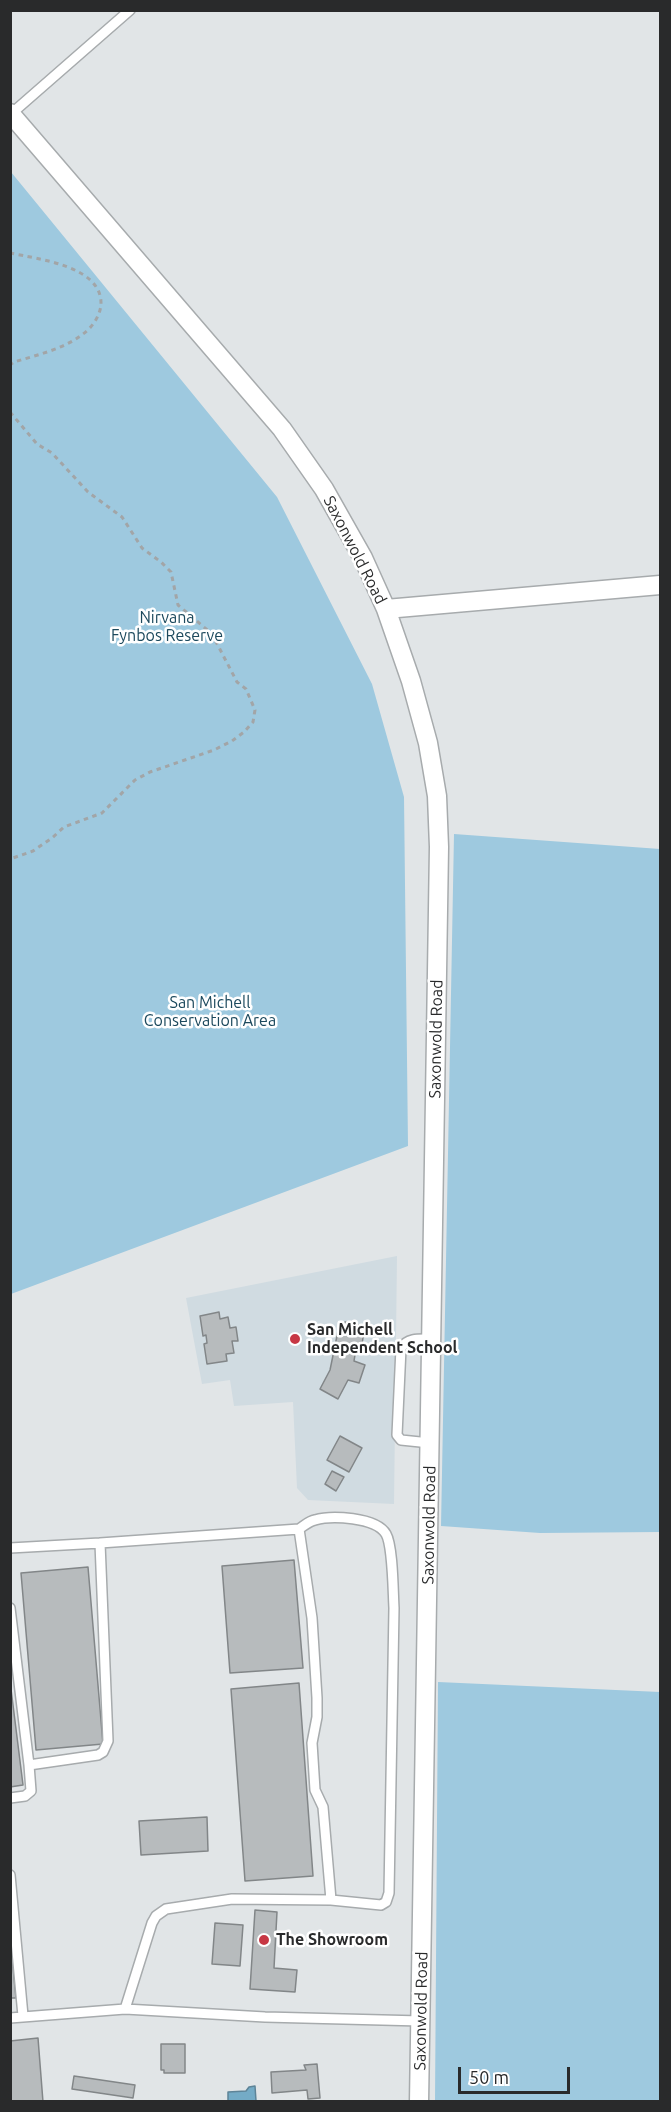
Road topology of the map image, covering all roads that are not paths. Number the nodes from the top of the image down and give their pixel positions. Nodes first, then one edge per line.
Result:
1 (130, 10) edge
2 (11, 113) edge
3 (660, 585) edge
4 (386, 609) junction
5 (432, 1339) junction
6 (430, 1443) junction
7 (299, 1529) junction
8 (100, 1543) junction
9 (10, 1548) edge
10 (10, 1608) edge
11 (29, 1765) junction
12 (10, 1798) edge
13 (10, 1875) edge
14 (331, 1900) junction
15 (125, 2008) junction
16 (23, 2016) junction
17 (10, 2018) edge
18 (421, 2021) junction
19 (419, 2102) edge

1 - 2 lane
2 - 4 street, Saxonwold Road
3 - 4 street
4 - 5 street, Saxonwold Road
5 - 6 street, Saxonwold Road
5 - 6 lane
6 - 18 street, Saxonwold Road
7 - 8 lane
7 - 14 lane
7 - 14 lane
8 - 9 lane
8 - 11 lane
10 - 11 lane
11 - 12 lane
13 - 16 lane
14 - 15 lane
15 - 16 lane
15 - 18 lane
16 - 17 lane
18 - 19 street, Saxonwold Road

